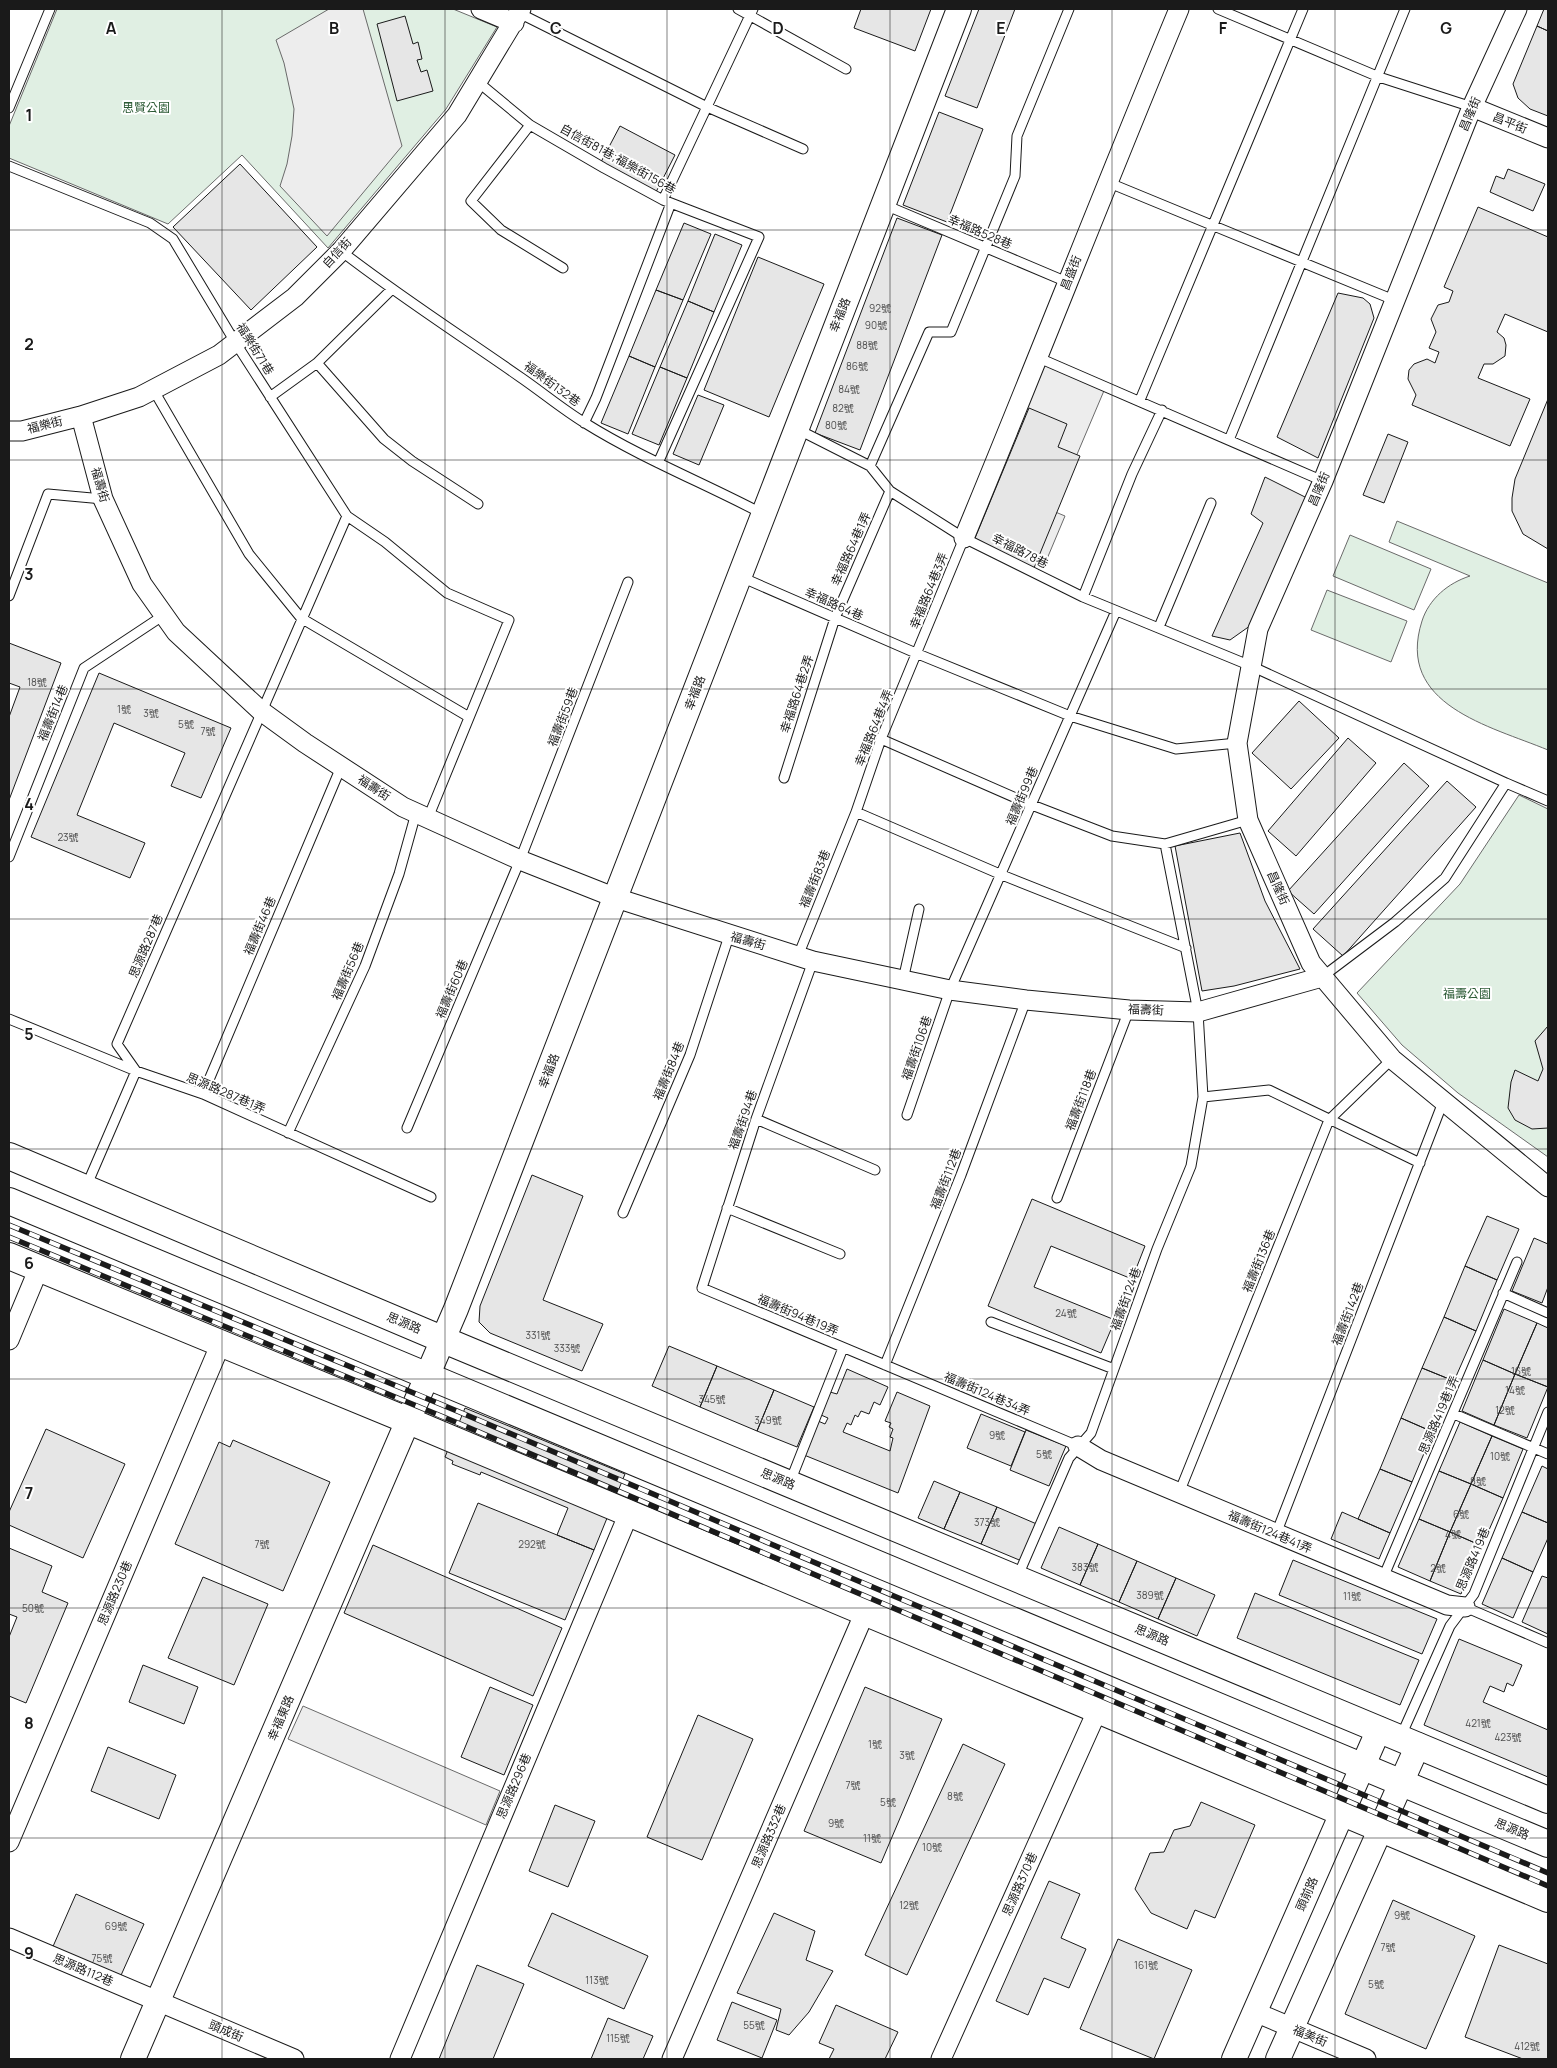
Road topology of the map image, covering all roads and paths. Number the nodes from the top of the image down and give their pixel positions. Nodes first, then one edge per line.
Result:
1 (50, 9) edge
2 (481, 9) edge
3 (738, 9) edge
4 (959, 9) edge
5 (1069, 9) edge
6 (1179, 9) edge
7 (1218, 9) edge
8 (1303, 9) edge
9 (1405, 9) edge
10 (1517, 9) edge
11 (752, 12) edge
12 (518, 15) edge
13 (1290, 39) junction
14 (846, 69) dead end
15 (1379, 77) junction
16 (478, 82) junction
17 (707, 107) junction
18 (1472, 107) junction
19 (9, 108) edge
20 (530, 125) junction
21 (1548, 138) edge
22 (803, 149) dead end
23 (9, 166) edge
24 (1106, 182) junction
25 (667, 202) junction
26 (884, 205) junction
27 (1212, 225) junction
28 (986, 248) junction
29 (341, 251) junction
30 (1302, 261) junction
31 (563, 268) dead end
32 (1067, 282) junction
33 (391, 290) junction
34 (1394, 300) junction
35 (236, 342) junction
36 (1039, 358) junction
37 (317, 362) junction
38 (153, 389) junction
39 (270, 396) junction
40 (1140, 400) junction
41 (1162, 410) junction
42 (81, 416) junction
43 (584, 423) junction
44 (796, 428) junction
45 (9, 430) edge
46 (1230, 440) junction
47 (658, 463) junction
48 (870, 466) junction
49 (1323, 481) junction
50 (890, 491) junction
51 (102, 499) junction
52 (1211, 502) dead end
53 (478, 504) dead end
54 (763, 514) junction
55 (347, 516) junction
56 (964, 538) junction
57 (741, 576) junction
58 (628, 582) dead end
59 (9, 596) edge
60 (1083, 597) junction
61 (1116, 611) junction
62 (164, 615) junction
63 (301, 618) junction
64 (835, 618) junction
65 (1159, 627) junction
66 (918, 654) junction
67 (1251, 666) junction
68 (261, 711) junction
69 (469, 716) junction
70 (1070, 716) junction
71 (881, 739) junction
72 (1237, 743) junction
73 (341, 767) junction
74 (784, 778) dead end
75 (1506, 783) junction
76 (1548, 801) edge
77 (1032, 806) junction
78 (856, 812) junction
79 (422, 816) junction
80 (1248, 820) junction
81 (1165, 844) junction
82 (9, 856) edge
83 (520, 860) junction
84 (1002, 875) junction
85 (616, 898) junction
86 (919, 909) dead end
87 (729, 936) junction
88 (1186, 948) junction
89 (805, 958) junction
90 (1322, 977) junction
91 (902, 980) junction
92 (950, 990) junction
93 (1026, 1000) junction
94 (1129, 1010) junction
95 (1198, 1012) junction
96 (9, 1019) edge
97 (1392, 1059) junction
98 (136, 1071) junction
99 (204, 1094) junction
100 (1203, 1097) junction
101 (1443, 1102) junction
102 (907, 1115) dead end
103 (756, 1118) junction
104 (1329, 1120) junction
105 (407, 1128) dead end
106 (288, 1133) junction
107 (9, 1156) edge
108 (1420, 1163) junction
109 (875, 1170) dead end
110 (1548, 1187) edge
111 (86, 1188) junction
112 (431, 1197) dead end
113 (1057, 1198) dead end
114 (9, 1201) edge
115 (727, 1208) junction
116 (623, 1213) dead end
117 (840, 1254) dead end
118 (9, 1256) edge
119 (1517, 1262) dead end
120 (39, 1268) junction
121 (702, 1288) joint
122 (1503, 1294) junction
123 (1548, 1313) edge
124 (991, 1322) dead end
125 (9, 1340) edge
126 (444, 1340) junction
127 (221, 1343) junction
128 (843, 1348) junction
129 (885, 1365) junction
130 (1114, 1369) junction
131 (428, 1377) junction
132 (1548, 1412) edge
133 (1454, 1414) junction
134 (409, 1421) junction
135 (1078, 1446) junction
136 (1532, 1448) junction
137 (1548, 1454) edge
138 (789, 1484) junction
139 (1179, 1494) junction
140 (629, 1513) junction
141 (1276, 1534) junction
142 (1017, 1578) junction
143 (1383, 1578) junction
144 (1465, 1607) junction
145 (865, 1612) junction
146 (1548, 1643) edge
147 (1098, 1709) junction
148 (1399, 1737) junction
149 (1362, 1767) junction
150 (1401, 1783) junction
151 (1548, 1800) edge
152 (1343, 1812) junction
153 (1381, 1828) junction
154 (9, 1842) edge
155 (1548, 1844) edge
156 (1548, 1899) edge
157 (9, 1938) edge
158 (158, 2002) junction
159 (1255, 2012) junction
160 (1292, 2028) junction
161 (133, 2059) edge
162 (294, 2059) edge
163 (400, 2059) edge
164 (672, 2059) edge
165 (941, 2059) edge
166 (1234, 2059) edge
167 (1278, 2059) edge
168 (1366, 2059) edge

1 - 19 lane
2 - 12 street
3 - 11 lane
4 - 26 street, 幸福路
5 - 28 lane
6 - 24 street, 昌盛街
7 - 13 lane
8 - 13 lane
9 - 15 lane
10 - 18 street, 昌隆街
11 - 14 lane
11 - 17 lane
12 - 16 street, 自信街
12 - 17 lane
13 - 15 lane
13 - 27 lane
15 - 18 lane
15 - 30 lane
16 - 20 lane, 自信街81巷;福樂街156巷
16 - 29 street, 自信街
17 - 22 lane
17 - 25 lane
18 - 21 street, 昌平街
18 - 34 street, 昌隆街
20 - 25 lane, 自信街81巷;福樂街156巷
20 - 31 lane
23 - 35 lane, 福樂街71巷
24 - 27 lane
24 - 32 street, 昌盛街
25 - 43 lane
25 - 47 lane, 自信街81巷;福樂街156巷
26 - 28 lane, 幸福路528巷
26 - 44 street, 幸福路
27 - 30 lane
27 - 40 lane
28 - 32 lane, 幸福路528巷
28 - 48 lane
29 - 33 lane, 福樂街132巷
29 - 35 street, 自信街
30 - 34 lane
30 - 46 lane
32 - 36 street, 昌盛街
33 - 37 lane
33 - 43 lane, 福樂街132巷
34 - 49 street, 昌隆街
35 - 38 street, 自信街
35 - 39 lane, 福樂街71巷
36 - 40 lane
36 - 56 street, 昌盛街
37 - 39 lane
37 - 53 lane
38 - 42 street, 自信街
38 - 63 lane
39 - 55 lane, 福樂街71巷
40 - 41 lane
41 - 46 lane
41 - 60 lane
42 - 45 street, 福樂街
42 - 51 street, 福壽街
43 - 47 lane, 福樂街132巷
44 - 48 lane, 幸福路78巷
44 - 54 street, 幸福路
46 - 49 lane
47 - 54 lane, 福樂街132巷
48 - 50 lane, 幸福路78巷
49 - 67 street, 昌隆街
50 - 56 lane, 幸福路78巷
50 - 64 lane, 幸福路64巷1弄
51 - 59 lane
51 - 62 street, 福壽街
52 - 65 lane
54 - 57 street, 幸福路
55 - 63 lane
55 - 69 lane, 福樂街71巷
56 - 60 lane, 幸福路78巷
56 - 66 lane, 幸福路64巷3弄
57 - 64 lane, 幸福路64巷
57 - 85 street, 幸福路
58 - 83 lane, 福壽街59巷
60 - 61 lane, 幸福路78巷
61 - 65 lane, 幸福路78巷
61 - 70 lane, 福壽街99巷
62 - 68 street, 福壽街
62 - 82 lane, 福壽街14巷
63 - 68 lane
63 - 69 lane
64 - 66 lane, 幸福路64巷
64 - 74 lane, 幸福路64巷2弄
65 - 67 lane, 幸福路78巷
66 - 70 lane, 幸福路64巷
66 - 71 lane, 幸福路64巷4弄
67 - 72 street, 昌隆街
67 - 75 lane, 幸福路78巷
68 - 73 street, 福壽街
68 - 98 lane, 思源路287巷
69 - 79 lane, 福壽街56巷
70 - 72 lane, 幸福路64巷
70 - 77 lane, 福壽街99巷
71 - 77 lane
71 - 78 lane, 幸福路64巷4弄
72 - 80 street, 昌隆街
73 - 79 street, 福壽街
73 - 99 lane, 福壽街46巷
75 - 76 lane, 幸福路78巷
75 - 90 lane
77 - 81 lane
77 - 84 lane, 福壽街99巷
78 - 84 lane
78 - 89 lane, 福壽街83巷
79 - 83 street, 福壽街
79 - 106 lane, 福壽街56巷
80 - 81 lane
80 - 90 street, 昌隆街
81 - 88 lane, 福壽街124巷
83 - 85 street, 福壽街
83 - 105 lane, 福壽街60巷
84 - 88 lane
84 - 92 lane, 福壽街99巷
85 - 87 street, 福壽街
85 - 126 street, 幸福路
86 - 91 lane
87 - 89 street, 福壽街
87 - 116 lane, 福壽街84巷
88 - 95 lane, 福壽街124巷
89 - 91 street, 福壽街
89 - 103 lane, 福壽街94巷
90 - 95 street, 福壽街
90 - 97 street
91 - 92 street, 福壽街
92 - 93 street, 福壽街
92 - 102 lane, 福壽街106巷
93 - 94 street, 福壽街
93 - 129 lane, 福壽街112巷
94 - 95 street, 福壽街
94 - 113 lane, 福壽街118巷
95 - 100 lane, 福壽街124巷
96 - 98 lane, 思源路287巷1弄
97 - 101 street
97 - 104 lane, 福壽街136巷
98 - 99 lane, 思源路287巷1弄
98 - 111 lane
99 - 106 lane, 思源路287巷1弄
100 - 104 lane
100 - 130 lane, 福壽街124巷
101 - 108 lane, 福壽街142巷
101 - 110 street
103 - 109 lane
103 - 115 lane, 福壽街94巷
104 - 108 lane
104 - 139 lane, 福壽街136巷
106 - 112 lane, 思源路287巷1弄
107 - 111 main road, 思源路
108 - 141 lane, 福壽街142巷
111 - 126 main road, 思源路
114 - 131 main road, 思源路
115 - 117 lane
115 - 121 lane, 福壽街94巷
118 - 120 main road
119 - 122 lane, 思源路419巷1弄
120 - 125 street
120 - 127 main road
121 - 128 lane, 福壽街94巷19弄
122 - 123 lane
122 - 133 lane, 思源路419巷1弄
124 - 130 lane
126 - 131 street, 幸福路
126 - 138 main road, 思源路
127 - 134 main road
127 - 154 street, 思源路230巷
128 - 129 lane, 福壽街94巷19弄
128 - 138 lane
129 - 135 lane, 福壽街124巷34弄
130 - 135 lane, 福壽街124巷
131 - 134 street, 幸福東路
131 - 149 main road, 思源路
132 - 136 lane, 思源路419巷
133 - 136 lane
133 - 143 lane, 思源路419巷1弄
134 - 140 main road
134 - 158 street, 幸福東路
135 - 139 street, 福壽街124巷41弄
135 - 142 lane, 福壽街124巷
136 - 137 lane
136 - 144 lane, 思源路419巷
138 - 142 main road, 思源路
139 - 141 street, 福壽街124巷41弄
140 - 145 main road
140 - 163 street, 思源路296巷
141 - 143 street, 福壽街124巷41弄
142 - 148 main road, 思源路
143 - 144 street, 福壽街124巷41弄
144 - 146 lane
144 - 148 lane, 思源路419巷
145 - 147 main road
145 - 164 street, 思源路332巷
147 - 152 main road
147 - 165 street, 思源路370巷
148 - 149 street, 頭前路
148 - 150 street
148 - 151 main road, 思源路
149 - 150 main road, 思源路
149 - 152 street, 頭前路
150 - 153 street
150 - 155 main road, 思源路
152 - 153 main road
152 - 159 street, 頭前路
153 - 156 main road
153 - 160 street
157 - 158 street, 思源路112巷
158 - 161 street, 幸福東路
158 - 162 street, 頭成街
159 - 160 street, 福美街
159 - 166 street, 頭前路
160 - 167 street
160 - 168 street, 福美街

